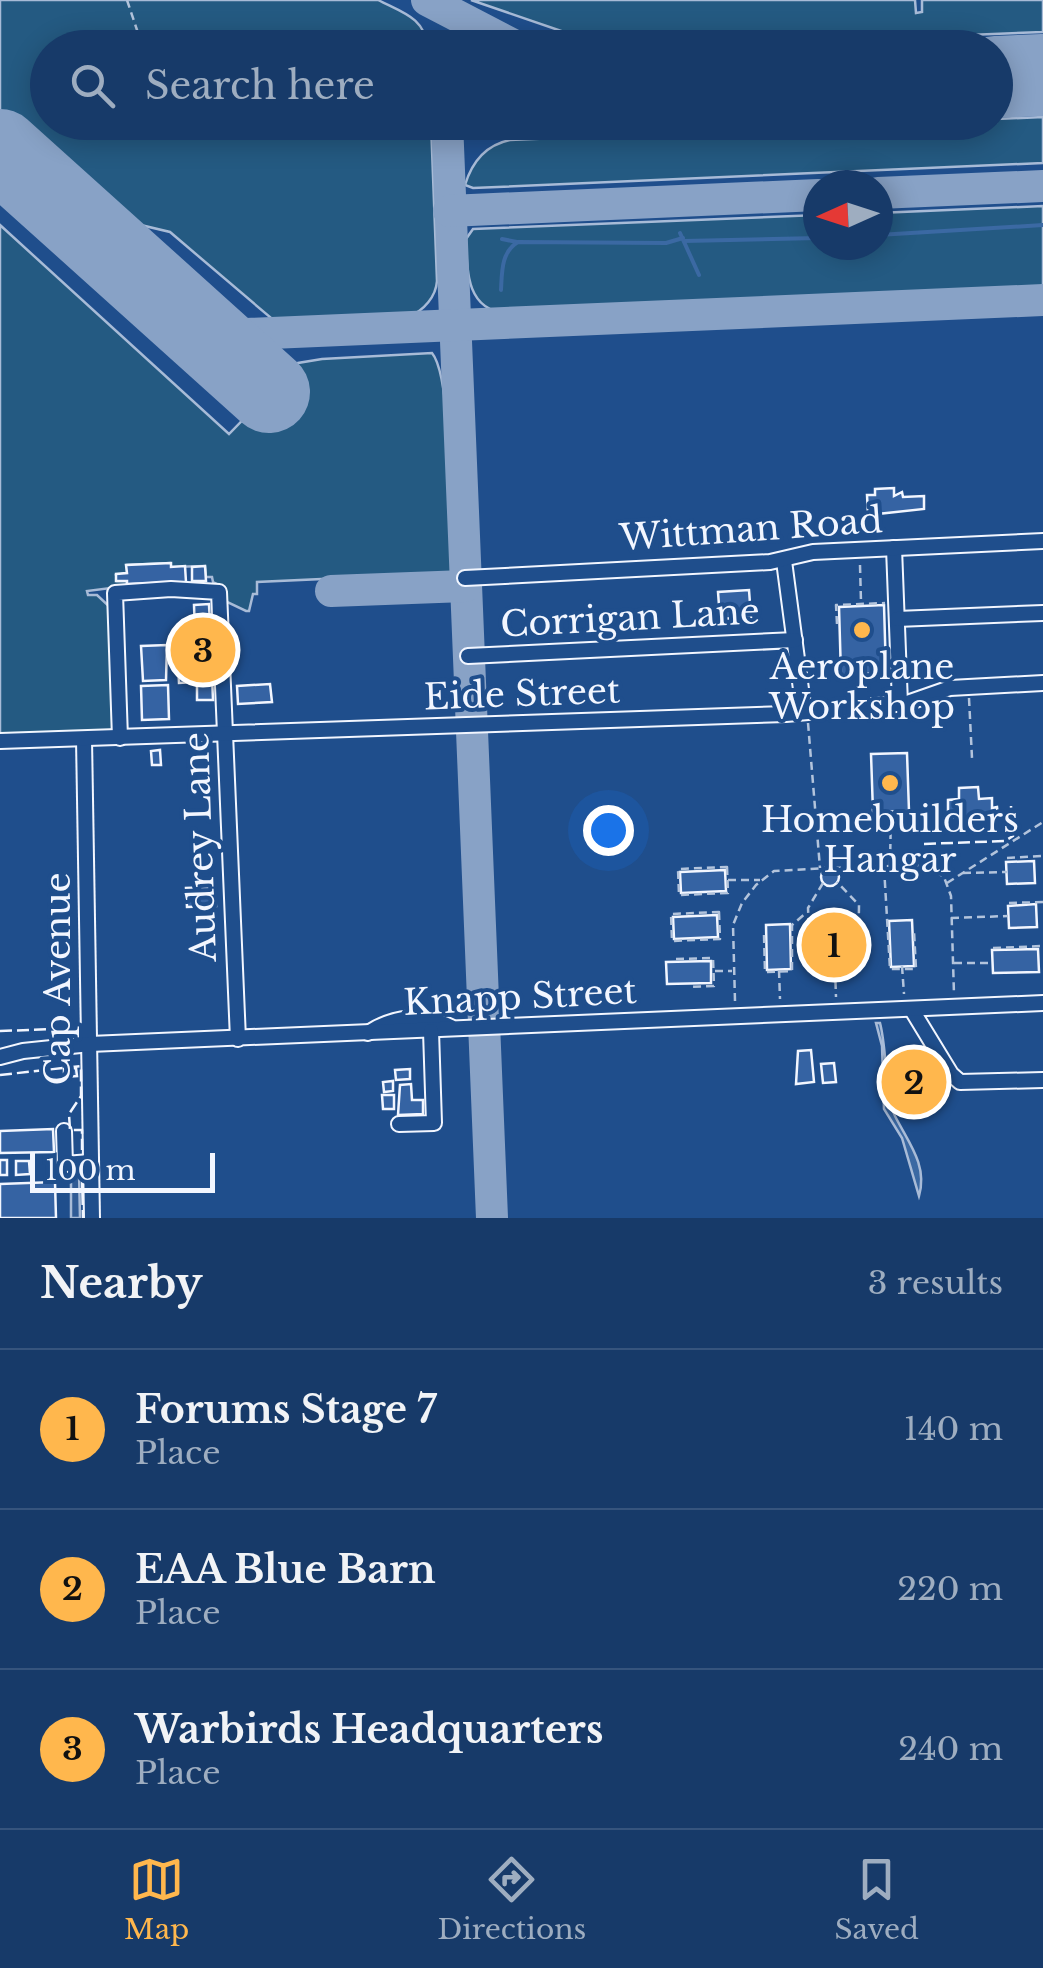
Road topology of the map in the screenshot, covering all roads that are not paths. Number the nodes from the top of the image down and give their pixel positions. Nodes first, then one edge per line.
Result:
1 (1043, 541) edge
2 (894, 548) junction
3 (784, 561) junction
4 (464, 578) dead end
5 (896, 611) junction
6 (1043, 613) edge
7 (795, 640) junction
8 (468, 656) dead end
9 (1043, 683) edge
10 (900, 704) junction
11 (804, 712) junction
12 (225, 735) junction
13 (120, 738) junction
14 (84, 739) junction
15 (0, 741) edge
16 (1043, 1003) edge
17 (909, 1010) junction
18 (456, 1030) junction
19 (431, 1031) junction
20 (368, 1034) junction
21 (238, 1039) junction
22 (90, 1044) junction
23 (0, 1057) edge
24 (1043, 1080) edge
25 (399, 1124) dead end
26 (64, 1131) dead end
27 (90, 1162) junction
28 (92, 1218) edge

1 - 2 lane, Wittman Road
2 - 3 lane, Wittman Road
2 - 5 lane
3 - 4 lane, Wittman Road
3 - 7 lane
5 - 6 lane
5 - 10 lane
7 - 8 lane, Corrigan Lane
7 - 11 lane
9 - 10 lane, Eide Street
10 - 11 lane, Eide Street
11 - 12 lane, Eide Street
12 - 13 lane, Eide Street
12 - 13 lane, Audrey Lane
12 - 21 lane, Audrey Lane
13 - 14 lane, Eide Street
14 - 15 lane, Eide Street
14 - 22 lane, Cap Avenue
16 - 17 lane, Knapp Street
17 - 18 lane, Knapp Street
17 - 24 lane
18 - 19 lane, Knapp Street
18 - 20 lane
19 - 20 lane, Knapp Street
19 - 25 lane
20 - 21 lane, Knapp Street
21 - 22 lane, Knapp Street
22 - 23 lane, Knapp Street
22 - 27 lane, Cap Avenue
26 - 27 lane
27 - 28 lane, Cap Avenue

